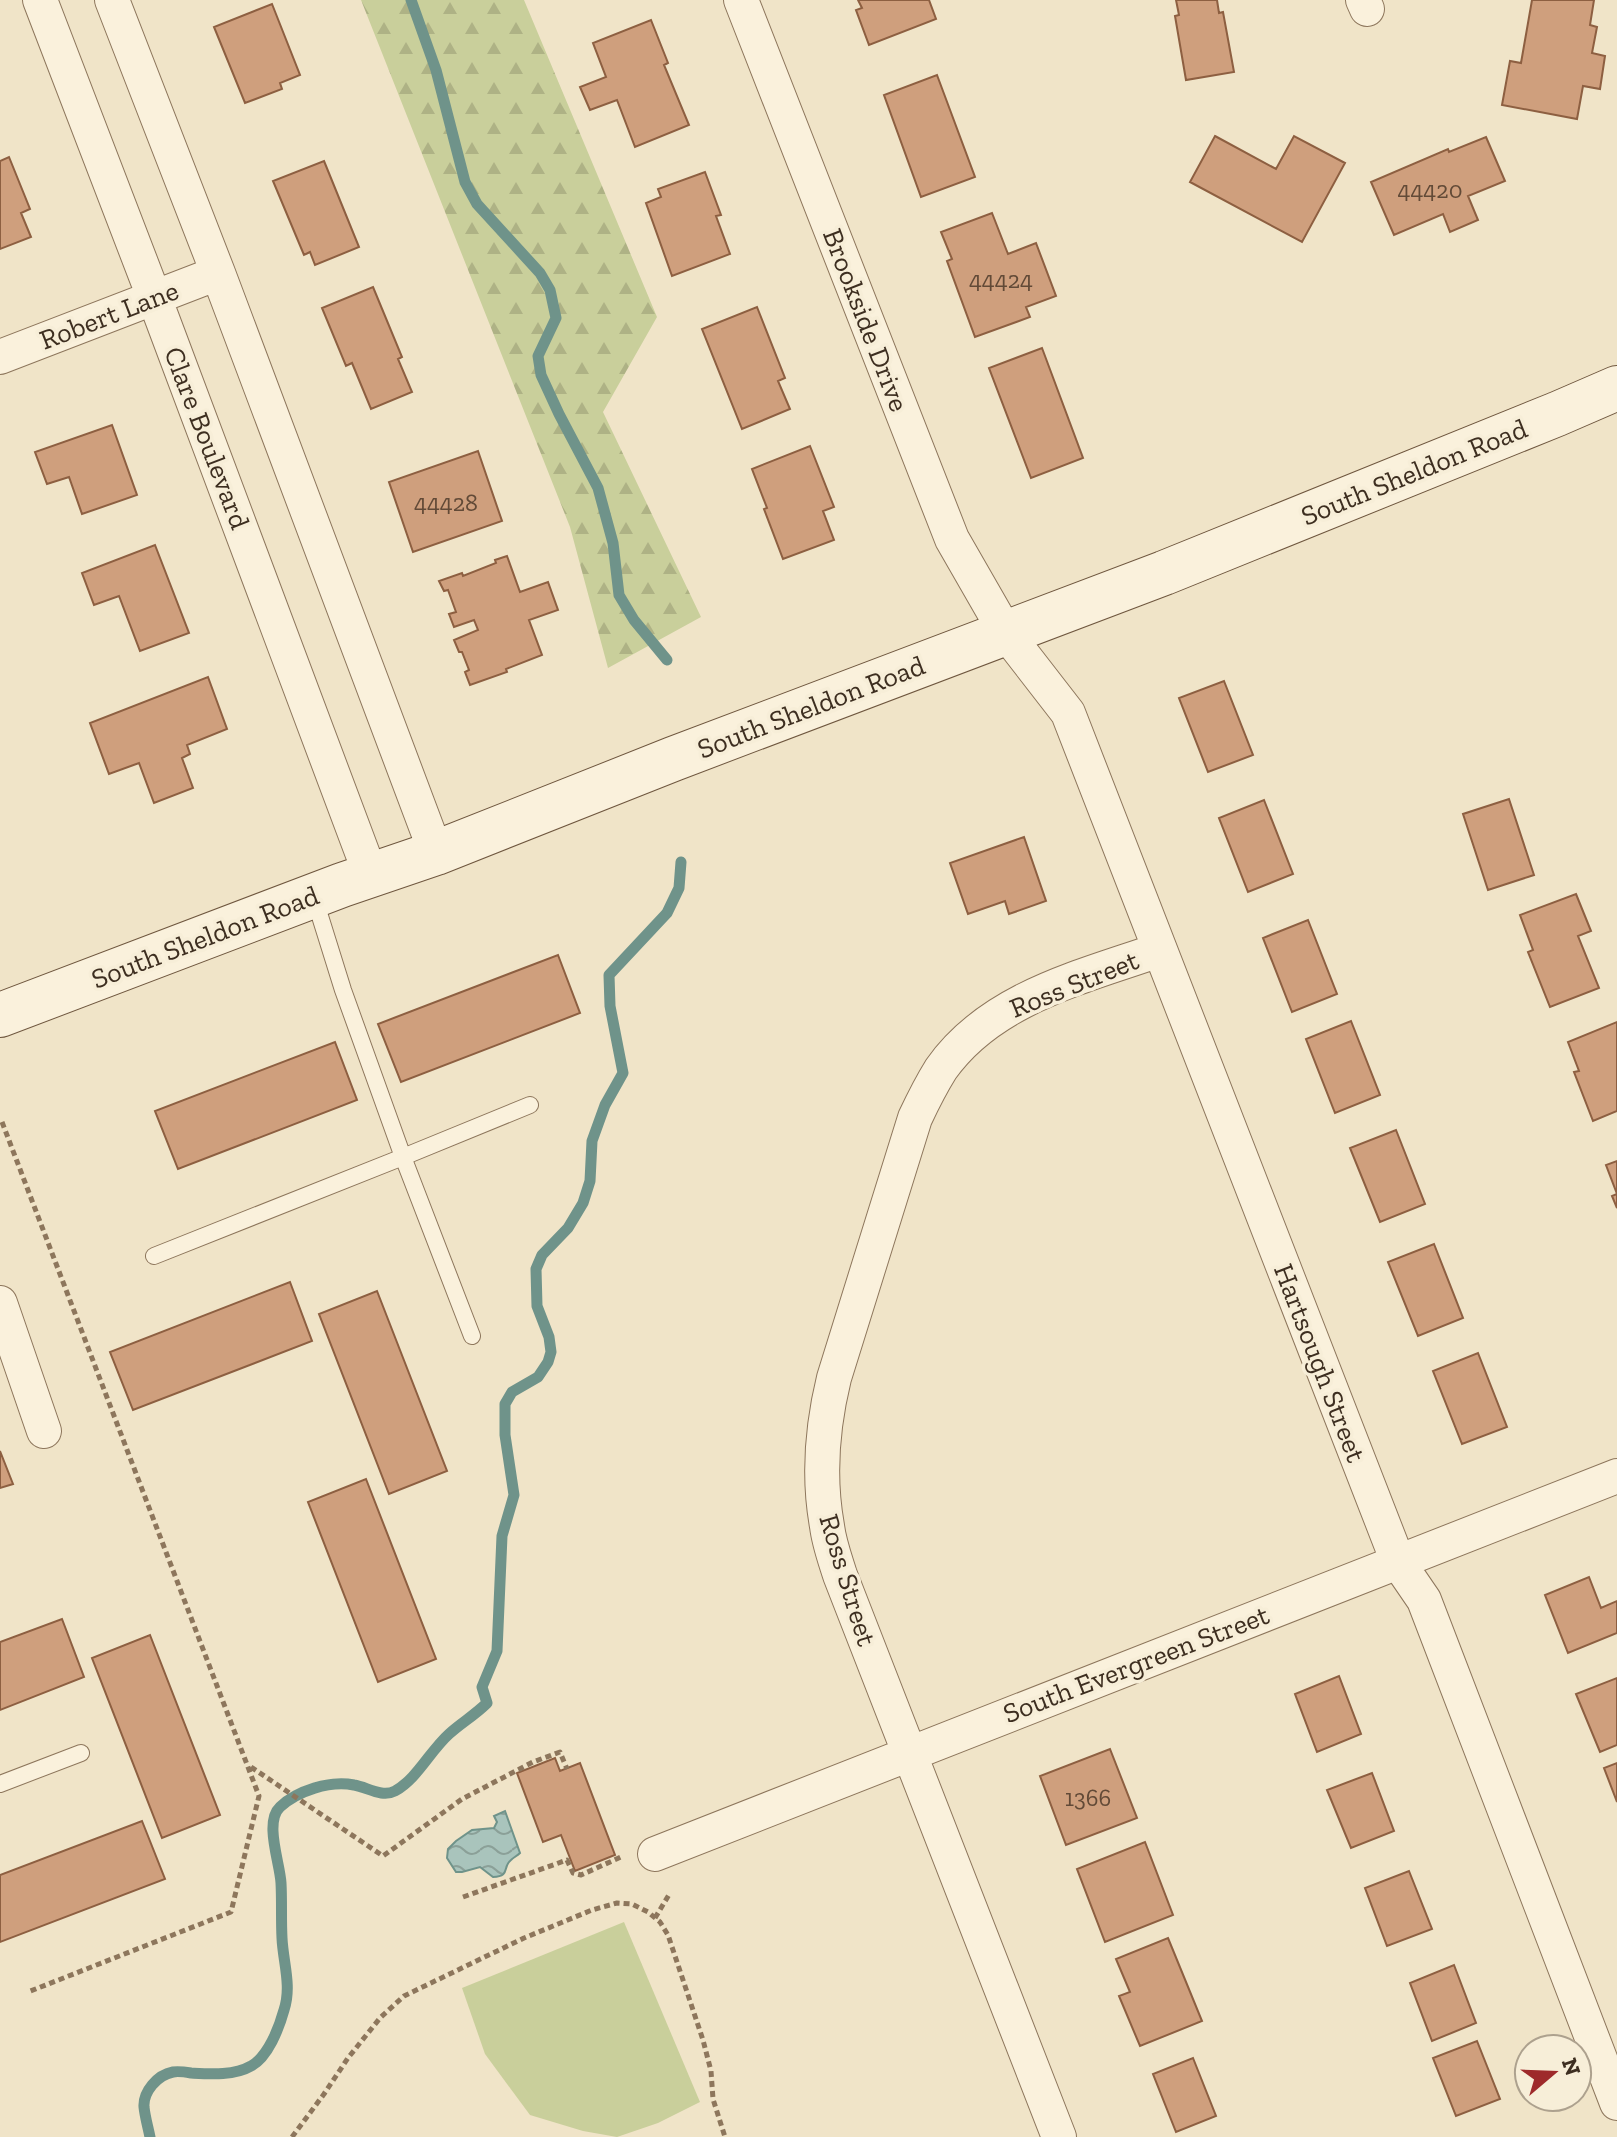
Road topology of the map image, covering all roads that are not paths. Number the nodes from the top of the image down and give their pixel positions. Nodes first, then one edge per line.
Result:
1 (40, 0) edge
2 (112, 0) edge
3 (741, 0) edge
4 (218, 273) junction
5 (154, 297) junction
6 (0, 357) edge
7 (1617, 388) edge
8 (1006, 633) junction
9 (436, 853) junction
10 (371, 876) junction
11 (313, 896) junction
12 (1159, 950) junction
13 (0, 1015) edge
14 (530, 1105) dead end
15 (403, 1157) junction
16 (154, 1256) dead end
17 (0, 1303) edge
18 (472, 1336) dead end
19 (44, 1431) dead end
20 (1617, 1476) edge
21 (1398, 1562) junction
22 (81, 1753) dead end
23 (910, 1753) junction
24 (0, 1784) edge
25 (639, 1855) road end
26 (1617, 2103) edge
27 (1059, 2137) edge

1 - 5 street, Clare Boulevard
2 - 4 street
3 - 8 street, Brookside Drive
4 - 5 street, Robert Lane
4 - 9 street
5 - 6 street, Robert Lane
5 - 10 street, Clare Boulevard
7 - 8 main road, South Sheldon Road
8 - 9 main road, South Sheldon Road
8 - 12 street, Hartsough Street
9 - 10 main road, South Sheldon Road
10 - 11 main road, South Sheldon Road
11 - 13 main road, South Sheldon Road
11 - 15 lane
12 - 21 street, Hartsough Street
12 - 23 street, Ross Street
14 - 15 lane
15 - 16 lane
15 - 18 lane
17 - 19 street
20 - 21 street, South Evergreen Street
21 - 23 street, South Evergreen Street
21 - 26 street, Hartsough Street
22 - 24 lane
23 - 25 street, South Evergreen Street
23 - 27 street, Ross Street

